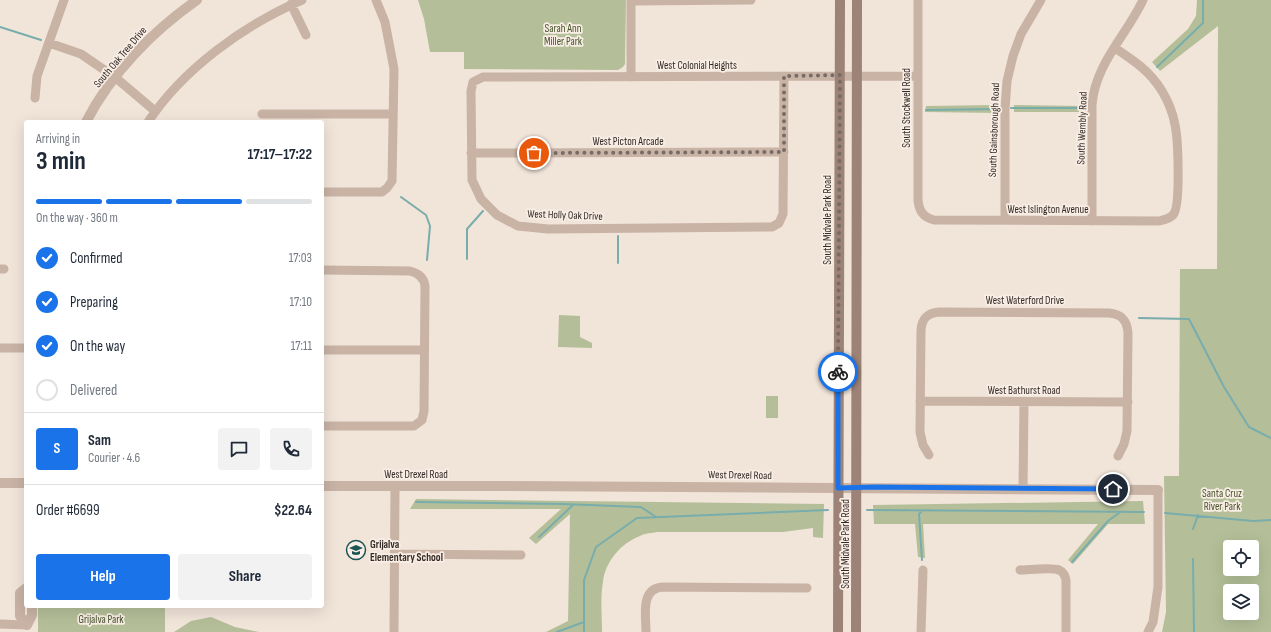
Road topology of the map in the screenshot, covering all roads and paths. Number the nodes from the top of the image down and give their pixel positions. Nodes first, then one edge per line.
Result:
1 (64, 0) edge
2 (197, 0) edge
3 (302, 0) edge
4 (376, 0) edge
5 (750, 0) edge
6 (840, 0) edge
7 (857, 0) edge
8 (918, 0) edge
9 (1041, 0) edge
10 (1143, 0) edge
11 (631, 1) edge
12 (291, 4) junction
13 (306, 35) dead end
14 (49, 44) junction
15 (1115, 48) junction
16 (840, 75) junction
17 (857, 75) junction
18 (784, 76) junction
19 (918, 76) junction
20 (631, 77) junction
21 (116, 78) junction
22 (474, 79) joint
23 (34, 98) dead end
24 (155, 111) junction
25 (262, 114) dead end
26 (392, 114) junction
27 (87, 120) edge
28 (149, 120) edge
29 (784, 152) junction
30 (472, 153) junction
31 (324, 192) edge
32 (921, 218) joint
33 (1005, 220) junction
34 (1092, 221) junction
35 (324, 270) edge
36 (919, 309) dead end
37 (926, 316) junction
38 (0, 348) edge
39 (24, 348) edge
40 (324, 350) edge
41 (424, 350) junction
42 (920, 401) junction
43 (1024, 402) junction
44 (1128, 402) junction
45 (324, 426) edge
46 (929, 455) dead end
47 (1118, 456) dead end
48 (0, 482) edge
49 (24, 483) edge
50 (324, 486) edge
51 (395, 487) junction
52 (857, 487) junction
53 (838, 488) junction
54 (1024, 489) junction
55 (1158, 490) joint
56 (395, 554) junction
57 (521, 555) dead end
58 (923, 570) dead end
59 (1020, 570) dead end
60 (807, 588) dead end
61 (24, 590) edge
62 (32, 608) edge
63 (0, 624) edge
64 (26, 628) edge
65 (394, 632) edge
66 (646, 632) edge
67 (838, 632) edge
68 (856, 632) edge
69 (921, 632) edge
70 (1066, 632) edge
71 (1148, 632) edge

1 - 14 street
2 - 21 street, South Oak Tree Drive
3 - 12 street
4 - 26 street
5 - 11 street
6 - 16 main road, South Midvale Park Road
7 - 17 main road, South Midvale Park Road
8 - 19 street, South Stockwell Road
9 - 33 street, South Gainsborough Road
10 - 15 street, South Wembly Road
11 - 20 street
12 - 13 street
12 - 24 street
14 - 21 street
14 - 23 street
15 - 34 street, South Wembly Road
15 - 34 street, West Islington Avenue
16 - 17 street, West Colonial Heights
16 - 18 street, West Colonial Heights
16 - 53 main road, South Midvale Park Road
17 - 19 street, West Colonial Heights
17 - 52 main road, South Midvale Park Road
18 - 20 street, West Colonial Heights
18 - 29 street
19 - 32 street, South Stockwell Road
20 - 22 street, West Colonial Heights
21 - 24 street
21 - 27 street, South Oak Tree Drive
22 - 30 street, West Holly Oak Drive
24 - 28 street
25 - 26 street
26 - 31 street
29 - 30 street, West Picton Arcade
29 - 30 street, West Holly Oak Drive
32 - 33 street, West Islington Avenue
33 - 34 street, West Islington Avenue
35 - 41 street
36 - 37 street
37 - 42 street
37 - 44 street, West Waterford Drive
38 - 39 street
40 - 41 street
41 - 45 street
42 - 43 street, West Bathurst Road
42 - 46 street
43 - 44 street, West Bathurst Road
43 - 54 street
44 - 47 street
48 - 49 street
50 - 51 street, West Drexel Road
51 - 53 street, West Drexel Road
51 - 56 street
52 - 53 street, West Drexel Road
52 - 54 street, West Drexel Road
52 - 68 main road, South Midvale Park Road
53 - 67 main road, South Midvale Park Road
54 - 55 street, West Drexel Road
55 - 71 street
56 - 57 street
56 - 65 street
58 - 69 street
59 - 70 street
60 - 66 street
61 - 64 street
62 - 64 street
63 - 64 street

